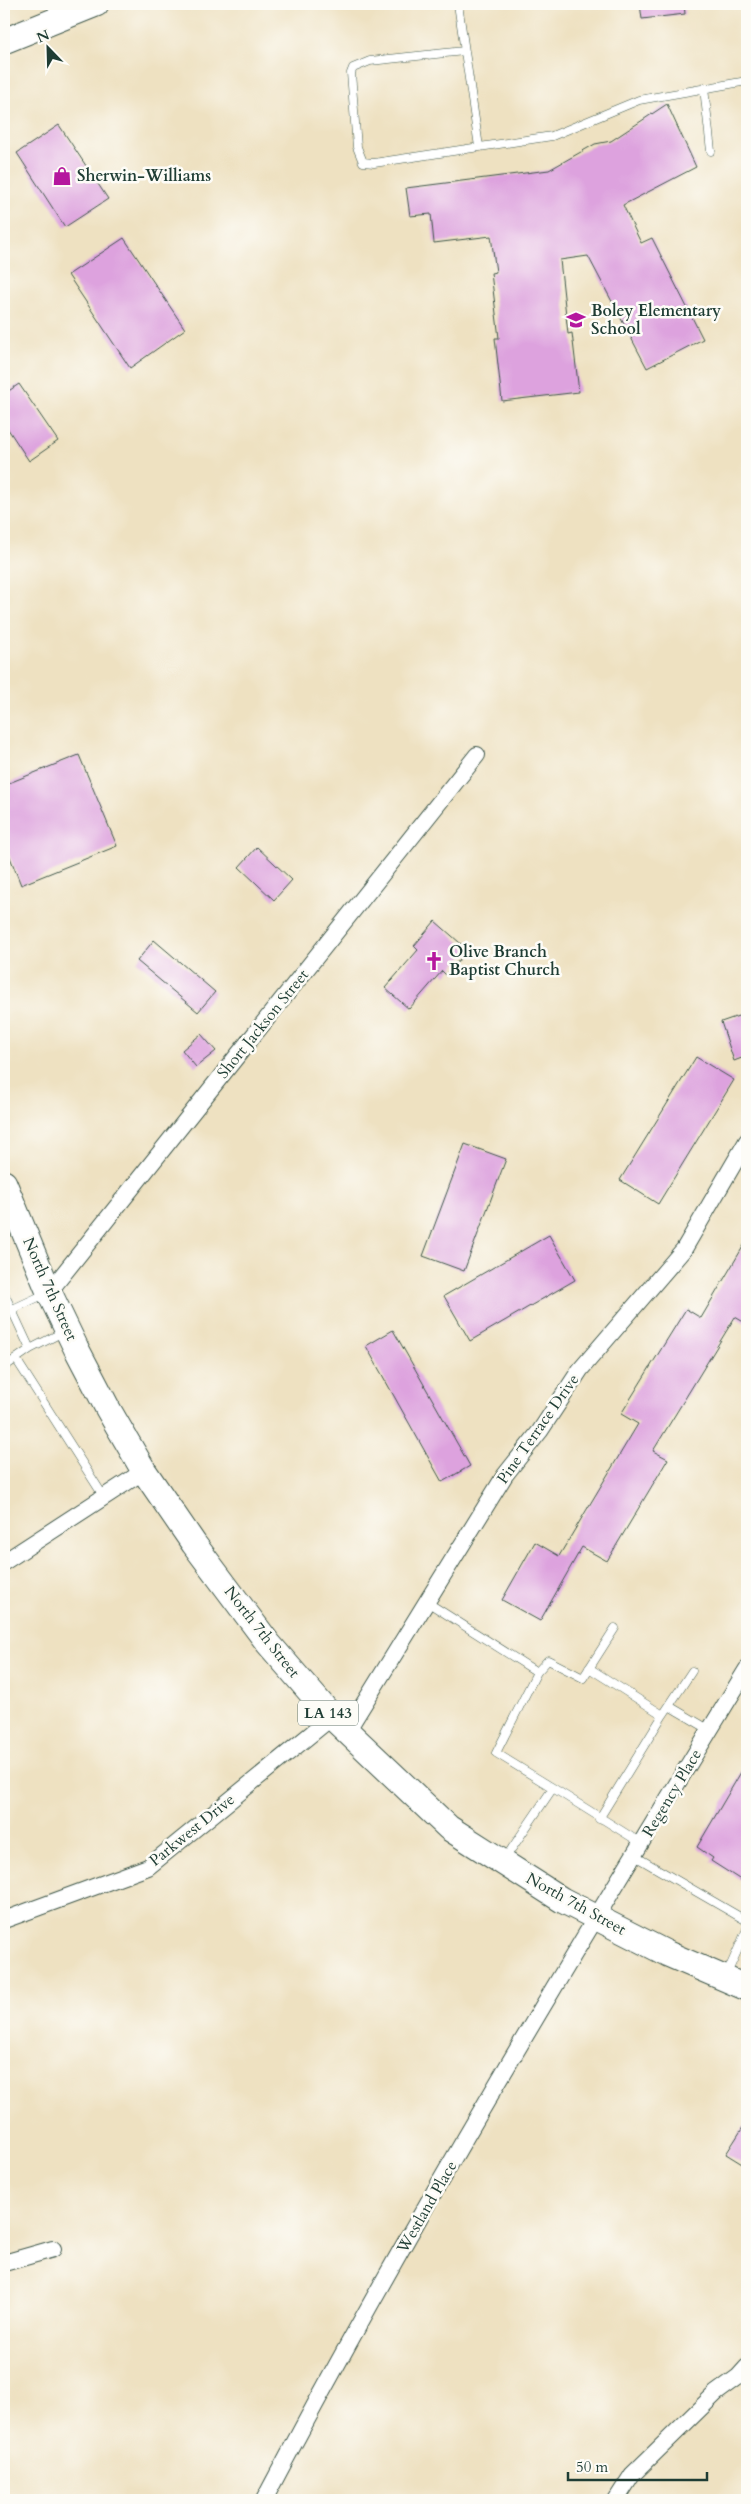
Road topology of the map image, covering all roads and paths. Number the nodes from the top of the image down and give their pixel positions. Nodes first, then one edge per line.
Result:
1 (96, 4) edge
2 (458, 4) edge
3 (4, 41) edge
4 (464, 51) junction
5 (747, 81) edge
6 (704, 88) junction
7 (479, 147) junction
8 (711, 151) dead end
9 (477, 755) dead end
10 (747, 1141) edge
11 (4, 1187) edge
12 (49, 1292) junction
13 (4, 1293) edge
14 (8, 1311) edge
15 (68, 1330) junction
16 (30, 1349) junction
17 (16, 1359) junction
18 (4, 1367) edge
19 (144, 1471) junction
20 (104, 1497) junction
21 (5, 1558) edge
22 (427, 1602) junction
23 (614, 1628) dead end
24 (590, 1668) junction
25 (747, 1669) edge
26 (692, 1671) dead end
27 (537, 1672) junction
28 (669, 1706) junction
29 (663, 1715) junction
30 (340, 1724) junction
31 (710, 1730) junction
32 (553, 1788) junction
33 (599, 1819) junction
34 (637, 1849) junction
35 (503, 1862) junction
36 (596, 1917) junction
37 (4, 1920) edge
38 (747, 1922) edge
39 (747, 1930) edge
40 (736, 1983) edge
41 (53, 2249) dead end
42 (4, 2263) edge
43 (747, 2367) edge
44 (264, 2500) edge
45 (616, 2500) edge

1 - 3 main road
2 - 4 lane
4 - 7 lane
4 - 7 lane
5 - 6 lane
6 - 7 lane
6 - 8 lane
9 - 12 street, Short Jackson Street
10 - 22 street, Pine Terrace Drive
11 - 12 main road, North 7th Street / LA 143
12 - 14 lane
12 - 15 main road, North 7th Street / LA 143
13 - 14 lane
14 - 16 lane
15 - 16 lane
15 - 19 main road, North 7th Street / LA 143
16 - 17 lane
17 - 18 lane
17 - 20 lane
19 - 20 street
19 - 30 main road, North 7th Street / LA 143
20 - 21 street
22 - 27 lane
22 - 30 street, Pine Terrace Drive
23 - 24 lane
24 - 27 lane
24 - 29 lane
25 - 31 street, Regency Place
26 - 28 lane
27 - 32 lane
28 - 29 lane
28 - 31 lane
29 - 33 lane
30 - 35 main road, North 7th Street / LA 143
30 - 37 street, Parkwest Drive
31 - 34 street, Regency Place
32 - 33 lane
32 - 35 lane
33 - 34 lane
34 - 36 street, Regency Place
34 - 38 lane
35 - 36 main road, North 7th Street / LA 143
36 - 40 main road, North 7th Street / LA 143
36 - 44 street, Westland Place
39 - 40 lane
41 - 42 street
43 - 45 street

